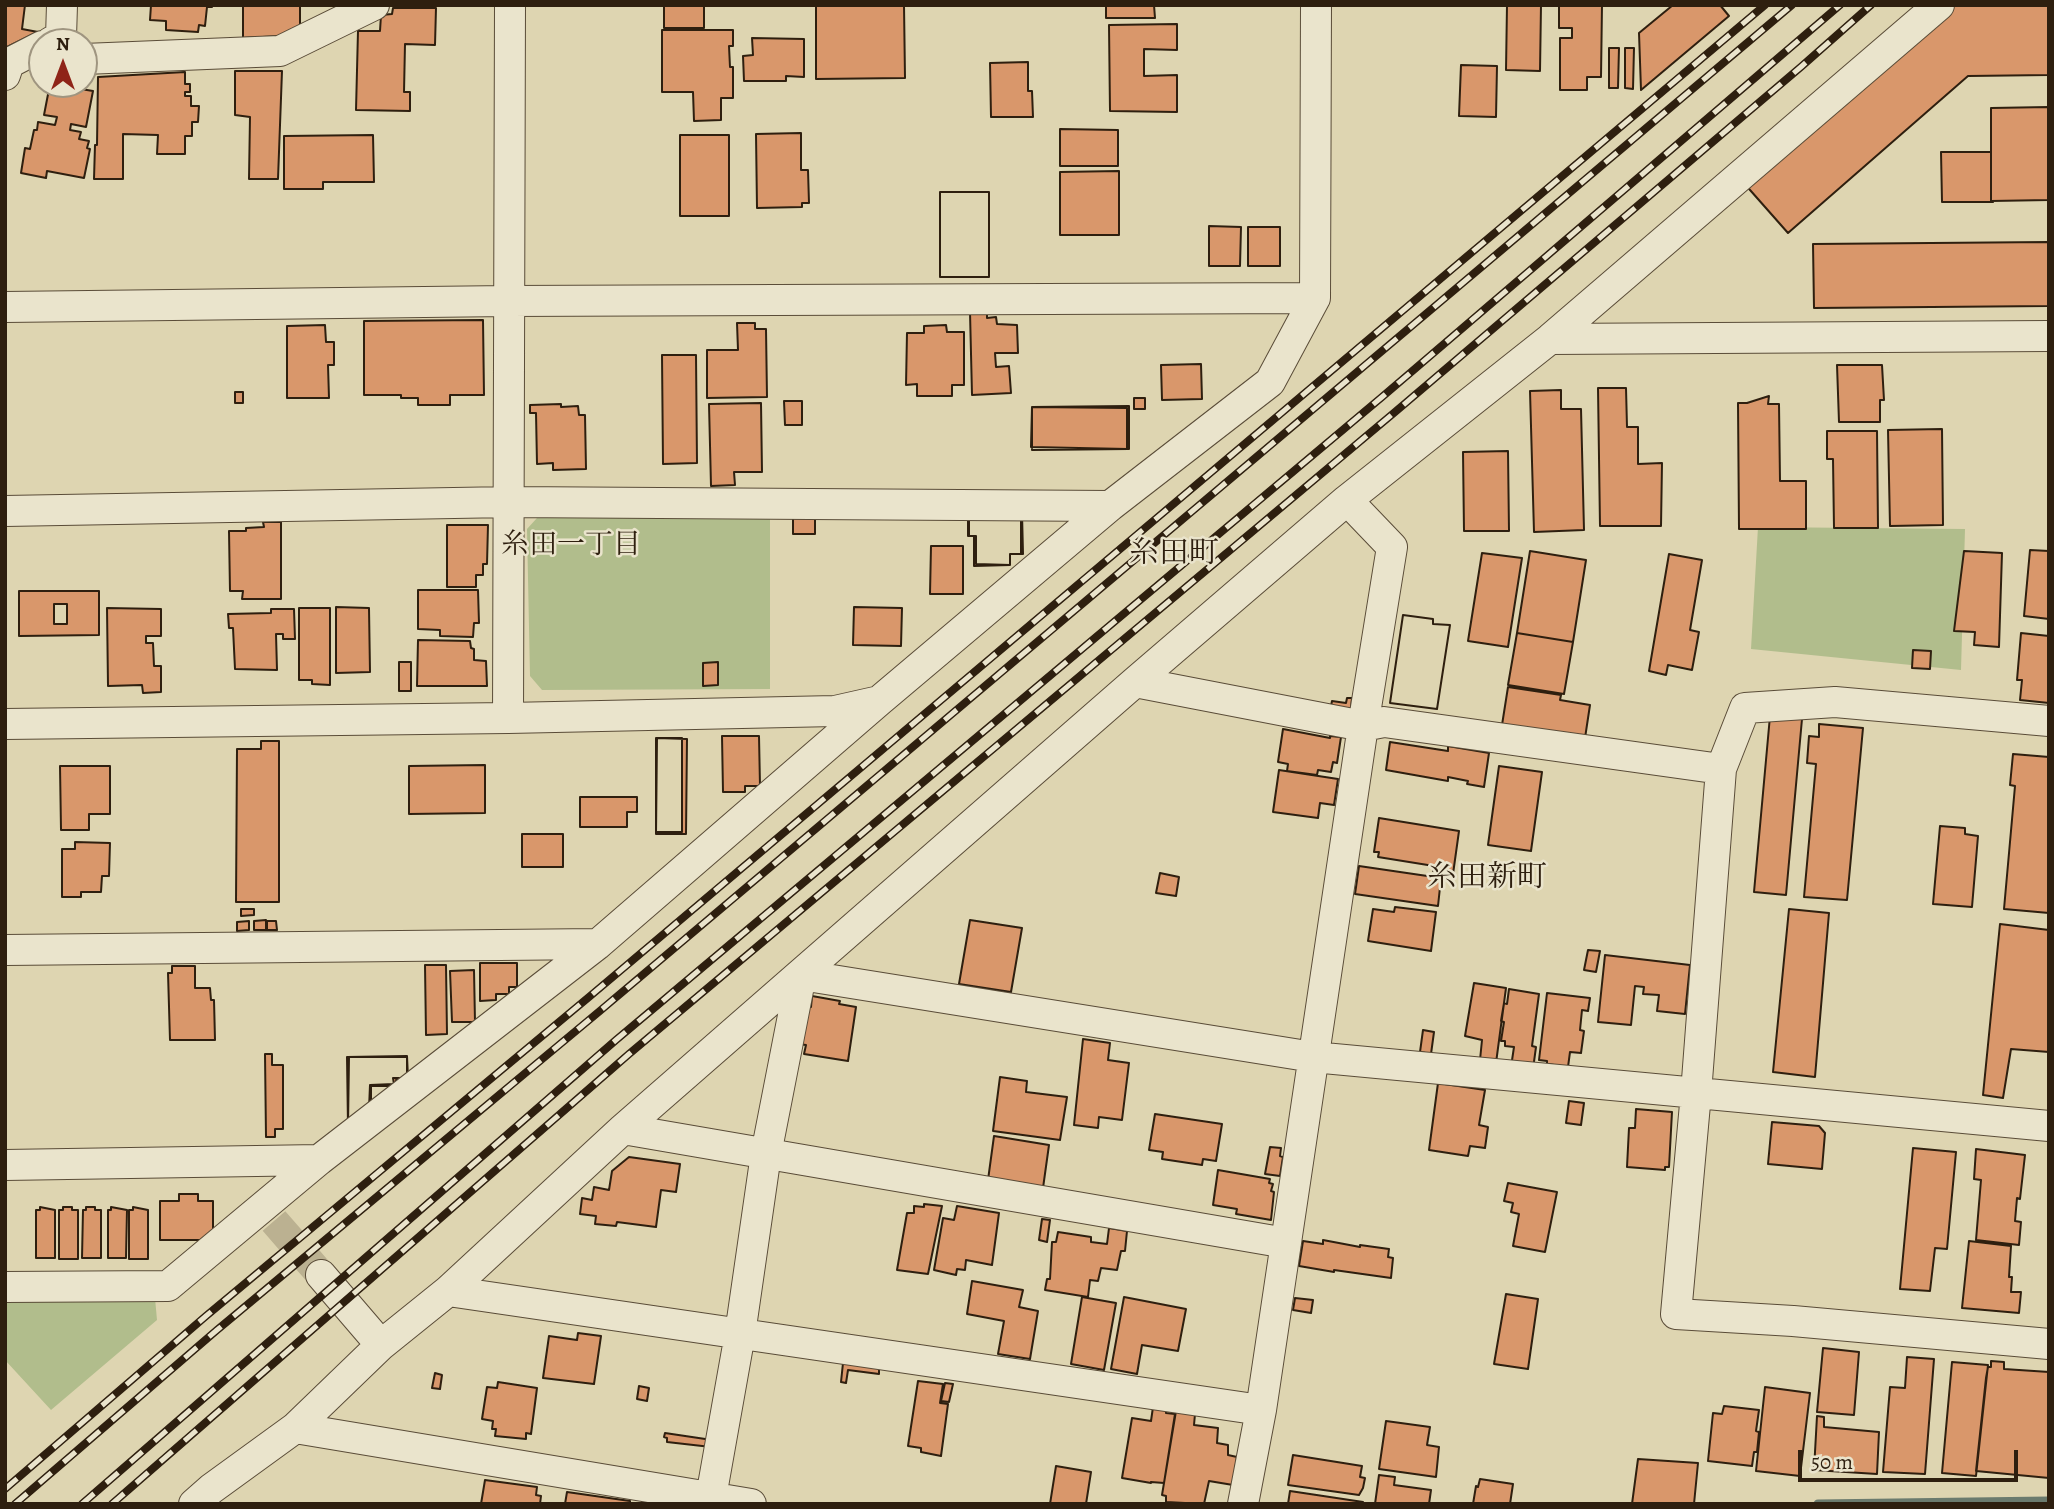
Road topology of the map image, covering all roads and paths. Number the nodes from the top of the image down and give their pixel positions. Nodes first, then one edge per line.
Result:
1 (62, 5) edge
2 (374, 5) edge
3 (510, 5) edge
4 (1316, 5) edge
5 (1940, 5) edge
6 (61, 28) edge
7 (28, 54) edge
8 (98, 59) edge
9 (28, 63) edge
10 (7, 66) edge
11 (1315, 298) junction
12 (508, 301) junction
13 (5, 307) edge
14 (2049, 337) edge
15 (1550, 339) junction
16 (1347, 500) junction
17 (510, 502) junction
18 (1110, 506) junction
19 (5, 511) edge
20 (1135, 682) junction
21 (878, 701) junction
22 (508, 718) junction
23 (2049, 721) edge
24 (5, 724) edge
25 (1363, 726) junction
26 (1721, 769) junction
27 (598, 944) junction
28 (5, 950) edge
29 (801, 975) junction
30 (1313, 1057) junction
31 (1696, 1093) junction
32 (2049, 1126) edge
33 (624, 1129) junction
34 (766, 1154) junction
35 (319, 1160) junction
36 (5, 1165) edge
37 (1286, 1243) junction
38 (321, 1275) tunnel mouth
39 (5, 1286) edge
40 (448, 1291) junction
41 (740, 1334) junction
42 (2049, 1344) edge
43 (380, 1345) junction
44 (1261, 1410) junction
45 (295, 1428) junction
46 (203, 1496) edge
47 (711, 1497) junction
48 (751, 1504) edge
49 (1243, 1504) edge

1 - 6 street
2 - 8 street
3 - 12 street
4 - 11 street
5 - 15 street
7 - 10 street
9 - 10 street
11 - 12 street
11 - 18 street
12 - 13 street
12 - 17 street
14 - 15 street
15 - 16 street
16 - 20 street
16 - 25 street
17 - 18 street
17 - 19 street
17 - 22 street
18 - 21 street
20 - 25 street
20 - 29 street
21 - 22 street
21 - 27 street
22 - 24 street
23 - 26 street
25 - 26 street
25 - 30 street
26 - 31 street
27 - 28 street
27 - 35 street
29 - 30 street
29 - 33 street
29 - 34 street
30 - 31 street
30 - 37 street
31 - 32 street
31 - 42 street
33 - 34 street
33 - 40 street
34 - 37 street
34 - 41 street
35 - 36 street
35 - 39 street
37 - 44 street
38 - 43 street
40 - 41 street
40 - 43 street
41 - 44 street
41 - 47 street
43 - 45 street
44 - 49 street
45 - 46 street
45 - 47 street
47 - 48 street

